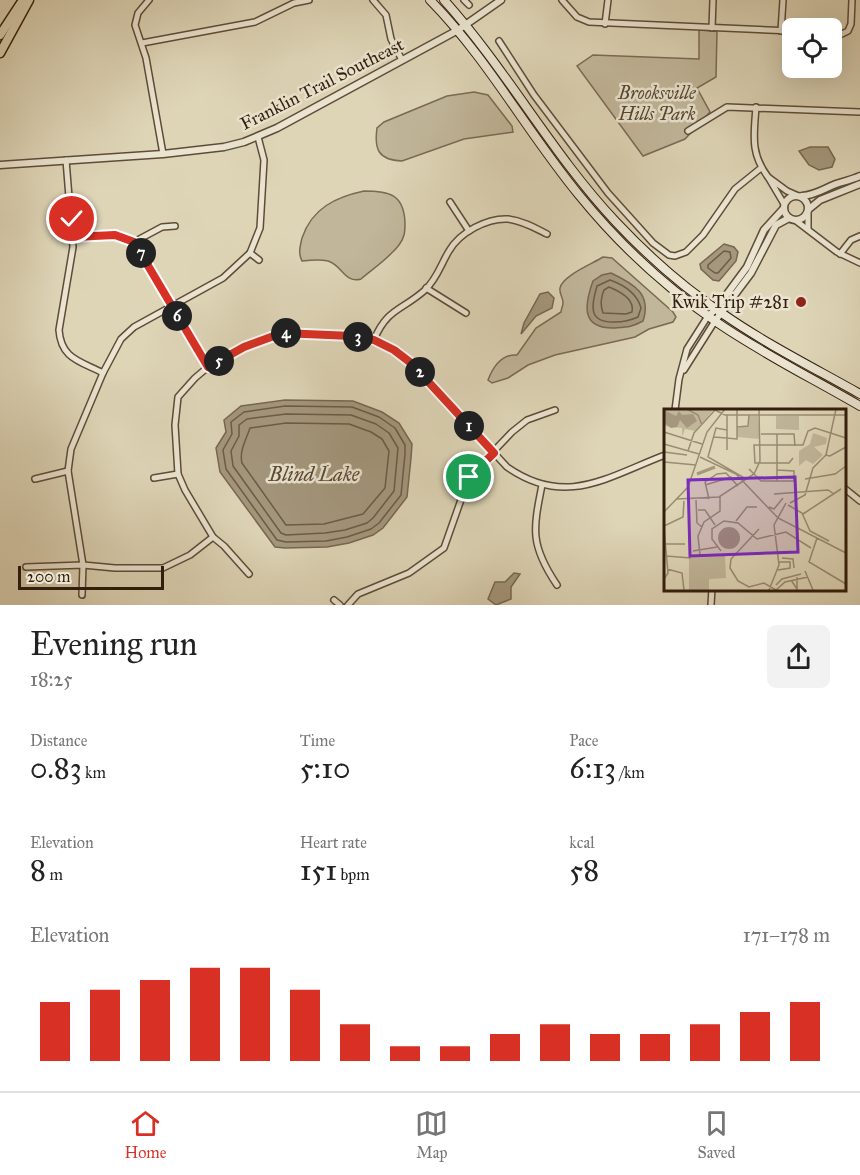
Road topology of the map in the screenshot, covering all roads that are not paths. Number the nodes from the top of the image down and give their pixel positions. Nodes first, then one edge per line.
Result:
1 (23, 0) edge
2 (29, 0) edge
3 (149, 0) edge
4 (309, 0) edge
5 (373, 0) edge
6 (430, 0) edge
7 (444, 0) edge
8 (465, 0) edge
9 (501, 0) edge
10 (562, 0) edge
11 (608, 0) edge
12 (713, 0) edge
13 (783, 0) edge
14 (852, 0) edge
15 (469, 5) dead end
16 (466, 24) junction
17 (605, 24) junction
18 (712, 28) junction
19 (458, 30) junction
20 (781, 31) joint
21 (842, 34) edge
22 (0, 35) edge
23 (499, 41) dead end
24 (142, 43) junction
25 (0, 53) edge
26 (402, 60) junction
27 (756, 107) junction
28 (860, 112) edge
29 (688, 131) dead end
30 (258, 137) junction
31 (163, 154) junction
32 (66, 160) junction
33 (0, 165) edge
34 (761, 168) junction
35 (860, 176) edge
36 (768, 177) junction
37 (860, 184) edge
38 (799, 196) junction
39 (450, 202) dead end
40 (784, 206) junction
41 (809, 211) junction
42 (792, 219) junction
43 (176, 226) dead end
44 (808, 229) junction
45 (469, 231) junction
46 (547, 234) dead end
47 (860, 236) edge
48 (73, 237) junction
49 (134, 242) junction
50 (250, 254) junction
51 (840, 254) junction
52 (259, 260) dead end
53 (860, 263) edge
54 (426, 288) junction
55 (171, 306) junction
56 (719, 312) junction
57 (466, 313) dead end
58 (712, 319) junction
59 (374, 340) junction
60 (208, 367) junction
61 (103, 373) junction
62 (860, 394) edge
63 (860, 406) edge
64 (675, 409) edge
65 (555, 410) dead end
66 (494, 453) junction
67 (664, 455) edge
68 (68, 471) junction
69 (178, 474) junction
70 (36, 478) dead end
71 (154, 478) dead end
72 (542, 485) junction
73 (845, 490) edge
74 (860, 501) edge
75 (213, 537) junction
76 (83, 565) junction
77 (26, 567) dead end
78 (249, 574) dead end
79 (557, 585) dead end
80 (712, 590) edge
81 (82, 595) dead end
82 (334, 600) dead end
83 (340, 605) edge
84 (348, 605) edge
85 (711, 605) edge

1 - 22 main road
2 - 25 main road
3 - 24 street
4 - 24 street
5 - 26 street
6 - 19 main road
7 - 16 main road
8 - 15 street
9 - 16 street, Franklin Trail Southeast
10 - 17 street
11 - 17 street
12 - 18 street
13 - 20 street
14 - 21 street
16 - 19 street, Franklin Trail Southeast
16 - 56 main road
17 - 18 street
18 - 20 street
19 - 26 street, Franklin Trail Southeast
19 - 58 main road
23 - 34 street
24 - 31 street
26 - 30 street, Franklin Trail Southeast
27 - 28 street
27 - 29 street
27 - 34 street
30 - 31 street, Franklin Trail Southeast
30 - 50 street
31 - 32 street, Franklin Trail Southeast
32 - 33 street, Franklin Trail Southeast
32 - 48 street
34 - 36 street
35 - 38 street
36 - 38 street
36 - 40 street
37 - 41 street
38 - 40 street
38 - 41 street
39 - 45 street
40 - 42 street
40 - 56 street
41 - 42 street
41 - 44 street
42 - 44 street
42 - 56 street
43 - 49 street
44 - 51 street
45 - 46 street
45 - 54 street
47 - 51 street
48 - 49 street
48 - 61 street
49 - 55 street
50 - 52 street
50 - 55 street
51 - 53 street
54 - 57 street
54 - 59 street
55 - 60 street
55 - 61 street
56 - 58 street
56 - 62 main road
58 - 63 main road
58 - 64 street
59 - 60 street
59 - 66 street
60 - 69 street
61 - 68 street
65 - 66 street
66 - 72 street
66 - 84 street
67 - 72 street
68 - 70 street
68 - 76 street
69 - 71 street
69 - 75 street
72 - 79 street
73 - 74 street
75 - 76 street
75 - 78 street
76 - 77 street
76 - 81 street
80 - 85 street
82 - 83 street

